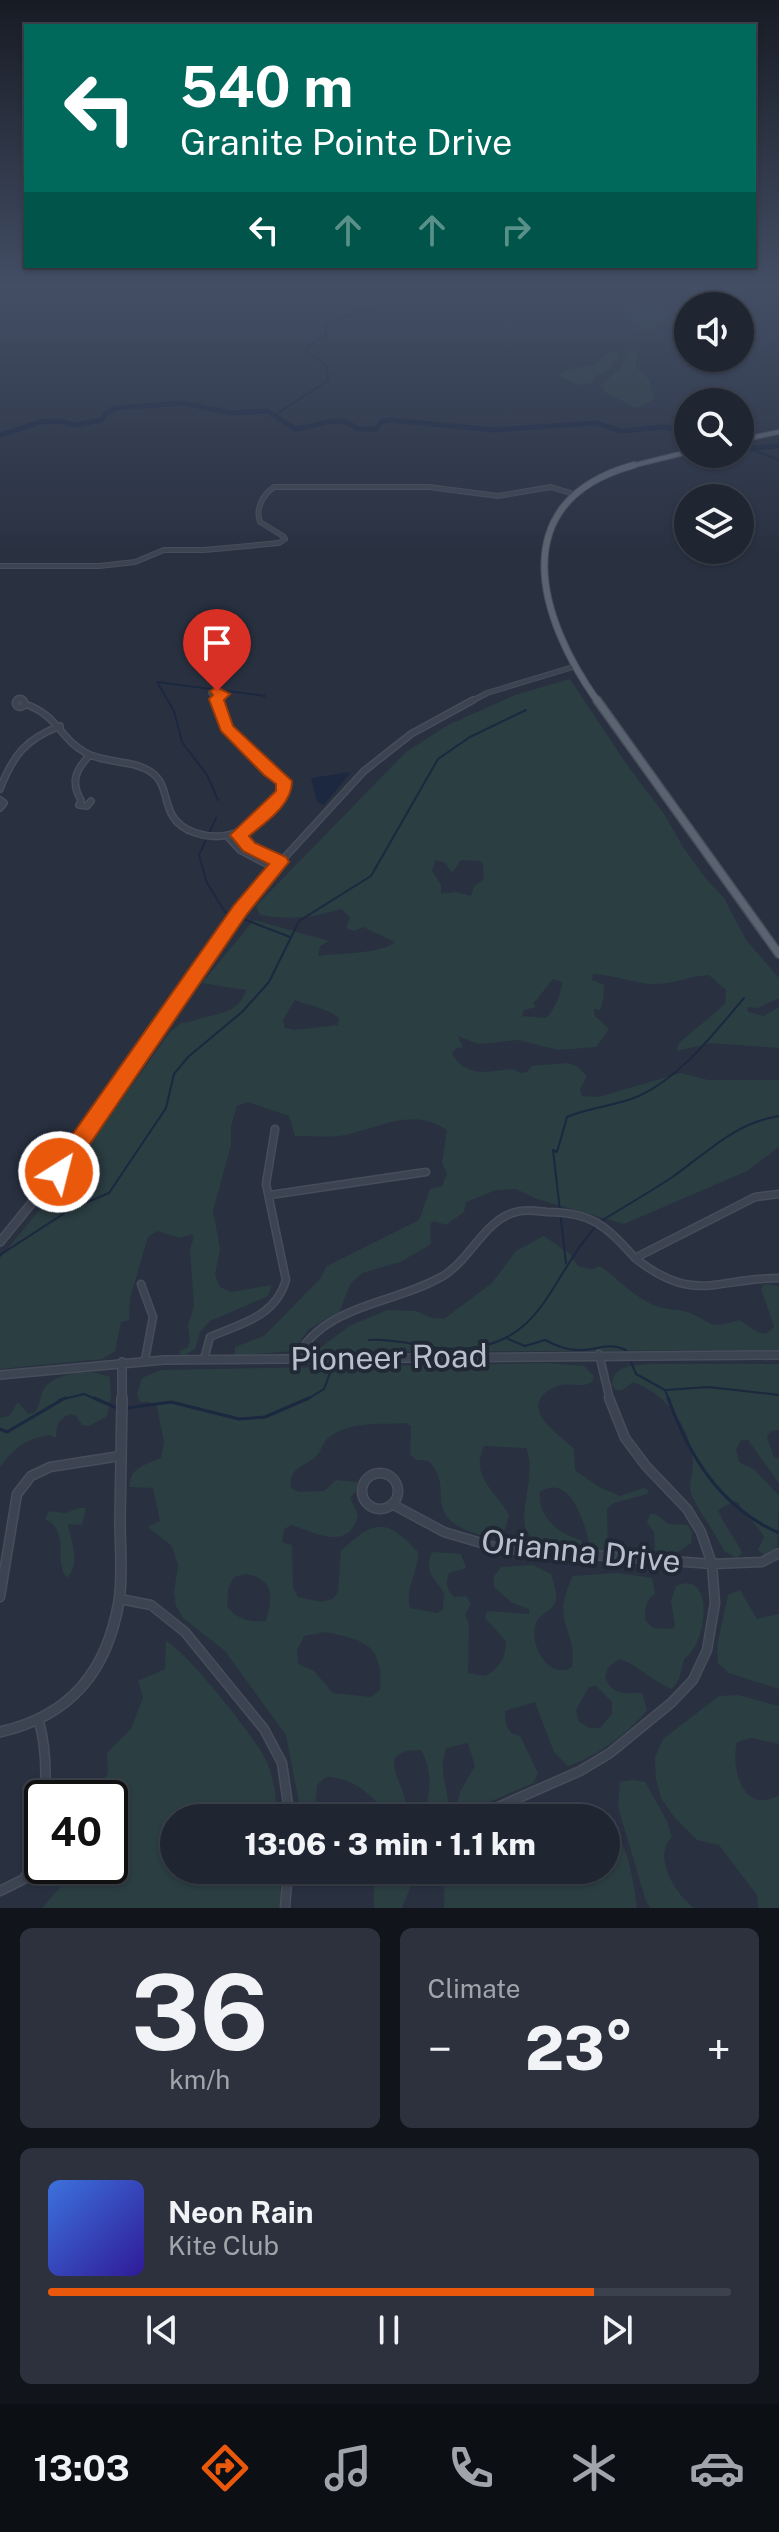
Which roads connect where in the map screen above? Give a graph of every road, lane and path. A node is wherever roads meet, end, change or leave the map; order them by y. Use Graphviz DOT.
graph roads {
  1 [pos="779,432"];
  2 [pos="754,437"];
  3 [pos="674,456"];
  4 [pos="574,494"];
  5 [pos="0,566"];
  6 [pos="573,667"];
  7 [pos="217,699"];
  8 [pos="25,704"];
  9 [pos="60,726"];
  10 [pos="90,755"];
  11 [pos="0,789"];
  12 [pos="0,800"];
  13 [pos="81,800"];
  14 [pos="0,808"];
  15 [pos="239,835"];
  16 [pos="229,838"];
  17 [pos="280,862"];
  18 [pos="274,868"];
  19 [pos="779,954"];
  20 [pos="275,1129"];
  21 [pos="426,1172"];
  22 [pos="779,1194"];
  23 [pos="270,1195"];
  24 [pos="0,1242"];
  25 [pos="635,1258"];
  26 [pos="779,1278"];
  27 [pos="141,1284"];
  28 [pos="599,1354"];
  29 [pos="779,1355"];
  30 [pos="296,1358"];
  31 [pos="145,1360"];
  32 [pos="204,1360"];
  33 [pos="122,1362"];
  34 [pos="0,1375"];
  35 [pos="120,1456"];
  36 [pos="392,1504"];
  37 [pos="778,1554"];
  38 [pos="712,1564"];
  39 [pos="0,1597"];
  40 [pos="119,1599"];
  41 [pos="39,1722"];
  42 [pos="0,1732"];
  43 [pos="288,1804"];
  44 [pos="505,1804"];
  45 [pos="287,1884"];
  46 [pos="0,1891"];
  47 [pos="285,1908"];
  1 -- 2 [label="main road"];
  3 -- 4 [label="main road"];
  4 -- 5 [label="street"];
  4 -- 6 [label="main road"];
  6 -- 17 [label="street"];
  6 -- 19 [label="main road"];
  7 -- 15 [label="street"];
  8 -- 9 [label="street"];
  9 -- 10 [label="street"];
  9 -- 11 [label="street"];
  10 -- 13 [label="street"];
  10 -- 16 [label="street"];
  12 -- 14 [label="street"];
  15 -- 16 [label="street"];
  15 -- 17 [label="street"];
  16 -- 18 [label="street"];
  17 -- 18 [label="street"];
  18 -- 24 [label="street"];
  20 -- 23 [label="street"];
  21 -- 23 [label="street"];
  22 -- 25 [label="street"];
  23 -- 32 [label="street"];
  25 -- 26 [label="street"];
  25 -- 30 [label="street"];
  27 -- 31 [label="street"];
  28 -- 29 [label="street, Pioneer Road"];
  28 -- 30 [label="street, Pioneer Road"];
  28 -- 38 [label="street"];
  30 -- 32 [label="street, Pioneer Road"];
  31 -- 32 [label="street, Pioneer Road"];
  31 -- 33 [label="street, Pioneer Road"];
  33 -- 34 [label="street, Pioneer Road"];
  33 -- 35 [label="street"];
  35 -- 39 [label="street"];
  35 -- 40 [label="street"];
  36 -- 36 [label="street, Orianna Drive"];
  36 -- 38 [label="street, Orianna Drive"];
  37 -- 38 [label="street, Orianna Drive"];
  38 -- 44 [label="street"];
  40 -- 41 [label="street"];
  40 -- 43 [label="street"];
  41 -- 42 [label="street"];
  41 -- 46 [label="street"];
  45 -- 47 [label="street"];
}
